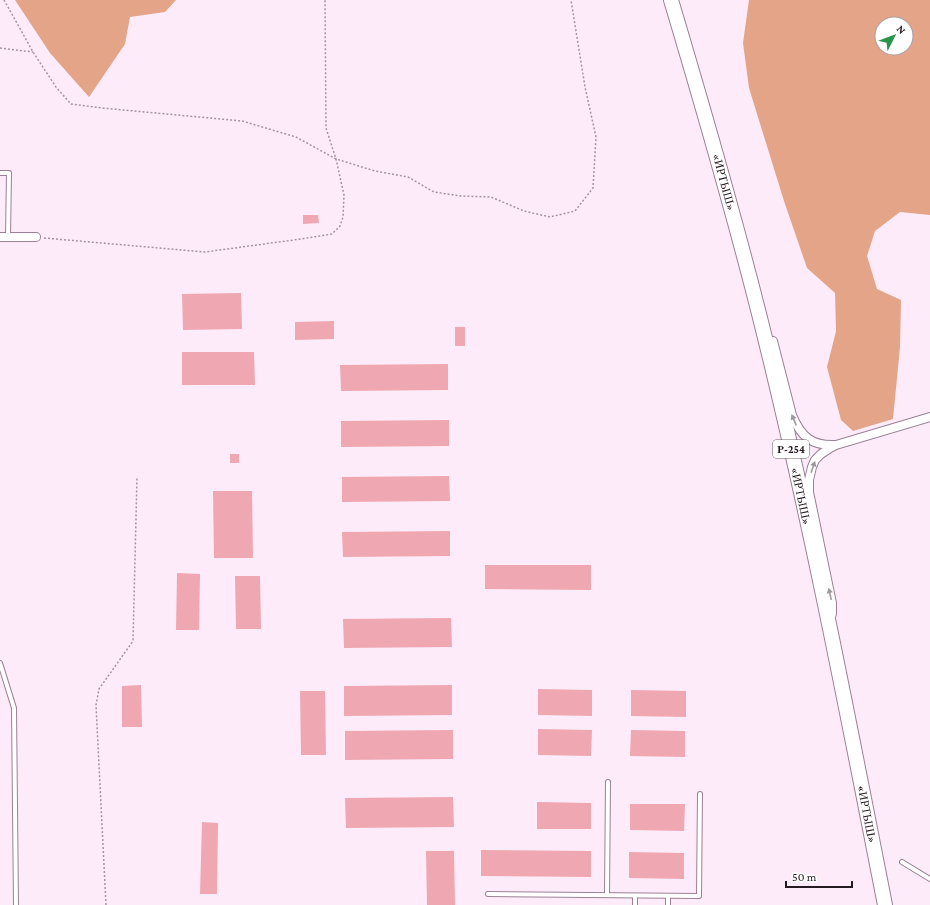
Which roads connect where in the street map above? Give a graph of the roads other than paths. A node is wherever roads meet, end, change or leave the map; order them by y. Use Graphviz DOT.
graph roads {
  1 [pos="671,0"];
  2 [pos="0,173"];
  3 [pos="735,226"];
  4 [pos="4,237"];
  5 [pos="36,237"];
  6 [pos="930,417"];
  7 [pos="836,445"];
  8 [pos="833,647"];
  9 [pos="0,663"];
  10 [pos="608,782"];
  11 [pos="700,794"];
  12 [pos="902,862"];
  13 [pos="930,879"];
  14 [pos="488,894"];
  15 [pos="607,895"];
  16 [pos="635,896"];
  17 [pos="668,896"];
  18 [pos="16,905"];
  19 [pos="635,905"];
  20 [pos="668,905"];
  21 [pos="885,905"];
  1 -- 3 [label="highway, «ИРТЫШ» / Р-254"];
  2 -- 4 [label="lane"];
  7 -- 3 [label="street, one-way"];
  3 -- 8 [label="highway, «ИРТЫШ» / Р-254"];
  4 -- 5 [label="street"];
  6 -- 7 [label="street"];
  8 -- 7 [label="street, one-way"];
  8 -- 21 [label="highway, «ИРТЫШ» / Р-254"];
  9 -- 18 [label="lane"];
  10 -- 15 [label="lane"];
  11 -- 17 [label="lane"];
  12 -- 13 [label="lane"];
  14 -- 15 [label="lane"];
  15 -- 16 [label="lane"];
  16 -- 17 [label="lane"];
  16 -- 19 [label="lane"];
  17 -- 20 [label="lane"];
}
